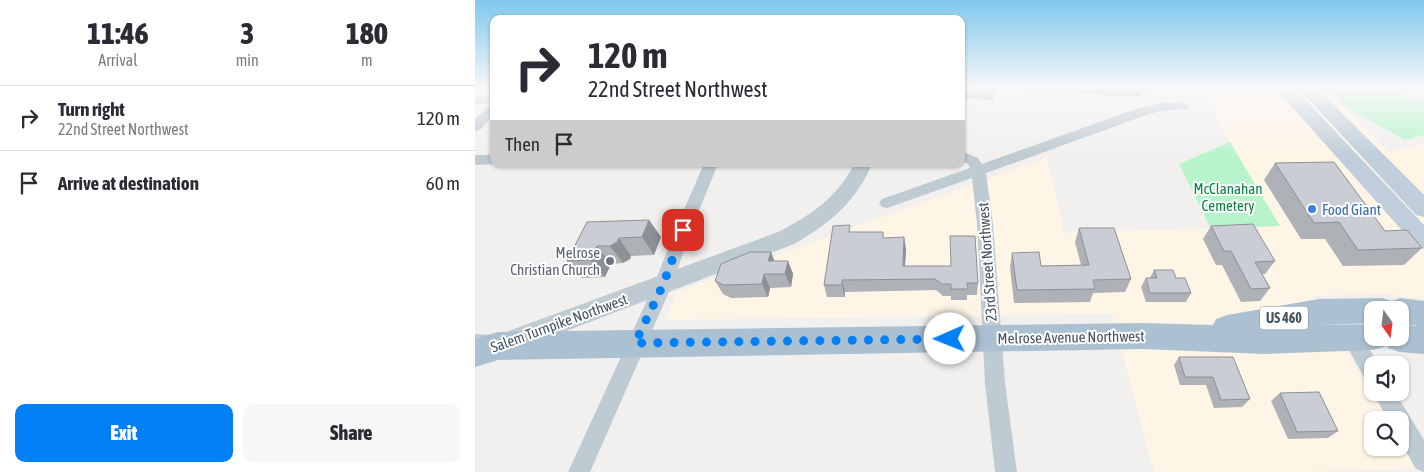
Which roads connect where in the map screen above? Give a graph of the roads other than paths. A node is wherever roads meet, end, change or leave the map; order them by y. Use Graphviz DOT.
graph roads {
  1 [pos="490,111"];
  2 [pos="1145,111"];
  3 [pos="1305,111"];
  4 [pos="1329,111"];
  5 [pos="475,127"];
  6 [pos="965,158"];
  7 [pos="475,160"];
  8 [pos="490,160"];
  9 [pos="710,167"];
  10 [pos="861,167"];
  11 [pos="979,170"];
  12 [pos="887,203"];
  13 [pos="1424,210"];
  14 [pos="1424,240"];
  15 [pos="663,285"];
  16 [pos="1364,311"];
  17 [pos="1364,334"];
  18 [pos="1187,337"];
  19 [pos="993,338"];
  20 [pos="635,343"];
  21 [pos="483,348"];
  22 [pos="1409,435"];
  23 [pos="1424,461"];
  24 [pos="579,472"];
  25 [pos="1005,472"];
  1 -- 5 [label="street"];
  2 -- 11 [label="street"];
  3 -- 14 [label="main road"];
  4 -- 13 [label="main road"];
  6 -- 11 [label="street"];
  7 -- 8 [label="street"];
  9 -- 15 [label="street"];
  10 -- 15 [label="street, Salem Turnpike Northwest"];
  11 -- 12 [label="street"];
  11 -- 19 [label="street, 23rd Street Northwest"];
  15 -- 20 [label="street"];
  15 -- 21 [label="street, Salem Turnpike Northwest"];
  16 -- 18 [label="main road, Melrose Avenue Northwest / US 460"];
  17 -- 18 [label="main road, Melrose Avenue Northwest / US 460"];
  18 -- 19 [label="main road, Melrose Avenue Northwest / US 460"];
  19 -- 20 [label="main road, Melrose Avenue Northwest / US 460"];
  19 -- 25 [label="street, 23rd Street Northwest"];
  20 -- 21 [label="main road, Melrose Avenue Northwest / US 460"];
  20 -- 24 [label="street"];
  22 -- 23 [label="street"];
}
